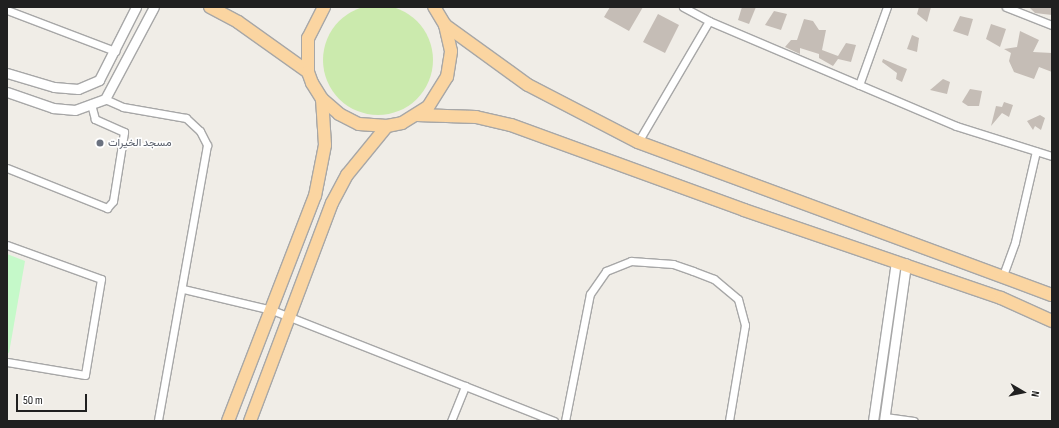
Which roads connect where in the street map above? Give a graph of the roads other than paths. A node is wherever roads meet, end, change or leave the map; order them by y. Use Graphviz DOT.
graph roads {
  1 [pos="136,7"];
  2 [pos="154,7"];
  3 [pos="210,7"];
  4 [pos="324,7"];
  5 [pos="434,7"];
  6 [pos="683,7"];
  7 [pos="887,7"];
  8 [pos="1006,7"];
  9 [pos="7,10"];
  10 [pos="709,21"];
  11 [pos="445,25"];
  12 [pos="1052,25"];
  13 [pos="115,51"];
  14 [pos="308,72"];
  15 [pos="7,73"];
  16 [pos="859,85"];
  17 [pos="7,92"];
  18 [pos="105,98"];
  19 [pos="322,99"];
  20 [pos="91,104"];
  21 [pos="417,115"];
  22 [pos="388,126"];
  23 [pos="638,142"];
  24 [pos="1036,151"];
  25 [pos="1052,156"];
  26 [pos="7,168"];
  27 [pos="7,244"];
  28 [pos="901,263"];
  29 [pos="1002,278"];
  30 [pos="183,289"];
  31 [pos="1052,296"];
  32 [pos="272,310"];
  33 [pos="290,316"];
  34 [pos="1052,321"];
  35 [pos="7,362"];
  36 [pos="465,386"];
  37 [pos="885,419"];
  38 [pos="158,421"];
  39 [pos="228,421"];
  40 [pos="250,421"];
  41 [pos="451,421"];
  42 [pos="554,421"];
  43 [pos="565,421"];
  44 [pos="729,421"];
  45 [pos="873,421"];
  46 [pos="914,421"];
  1 -- 13 [label="street"];
  2 -- 18 [label="street"];
  3 -- 14 [label="main road"];
  4 -- 14 [label="main road"];
  5 -- 11 [label="main road"];
  6 -- 10 [label="street"];
  7 -- 16 [label="street"];
  8 -- 12 [label="street"];
  9 -- 13 [label="street"];
  10 -- 16 [label="street"];
  10 -- 23 [label="street"];
  11 -- 21 [label="main road"];
  11 -- 23 [label="main road"];
  13 -- 15 [label="street"];
  14 -- 19 [label="main road"];
  16 -- 24 [label="street"];
  17 -- 20 [label="street"];
  18 -- 20 [label="street"];
  18 -- 30 [label="street"];
  19 -- 22 [label="main road"];
  19 -- 32 [label="main road"];
  20 -- 26 [label="street"];
  21 -- 22 [label="main road"];
  21 -- 28 [label="main road"];
  22 -- 33 [label="main road"];
  23 -- 29 [label="main road"];
  24 -- 25 [label="street"];
  24 -- 29 [label="street"];
  27 -- 35 [label="street"];
  28 -- 34 [label="main road"];
  28 -- 37 [label="street"];
  28 -- 45 [label="street"];
  29 -- 31 [label="main road"];
  30 -- 32 [label="street"];
  30 -- 38 [label="street"];
  32 -- 33 [label="street"];
  32 -- 39 [label="main road"];
  33 -- 36 [label="street"];
  33 -- 40 [label="main road"];
  36 -- 41 [label="street"];
  36 -- 42 [label="street"];
  37 -- 46 [label="street"];
  43 -- 44 [label="street"];
}
